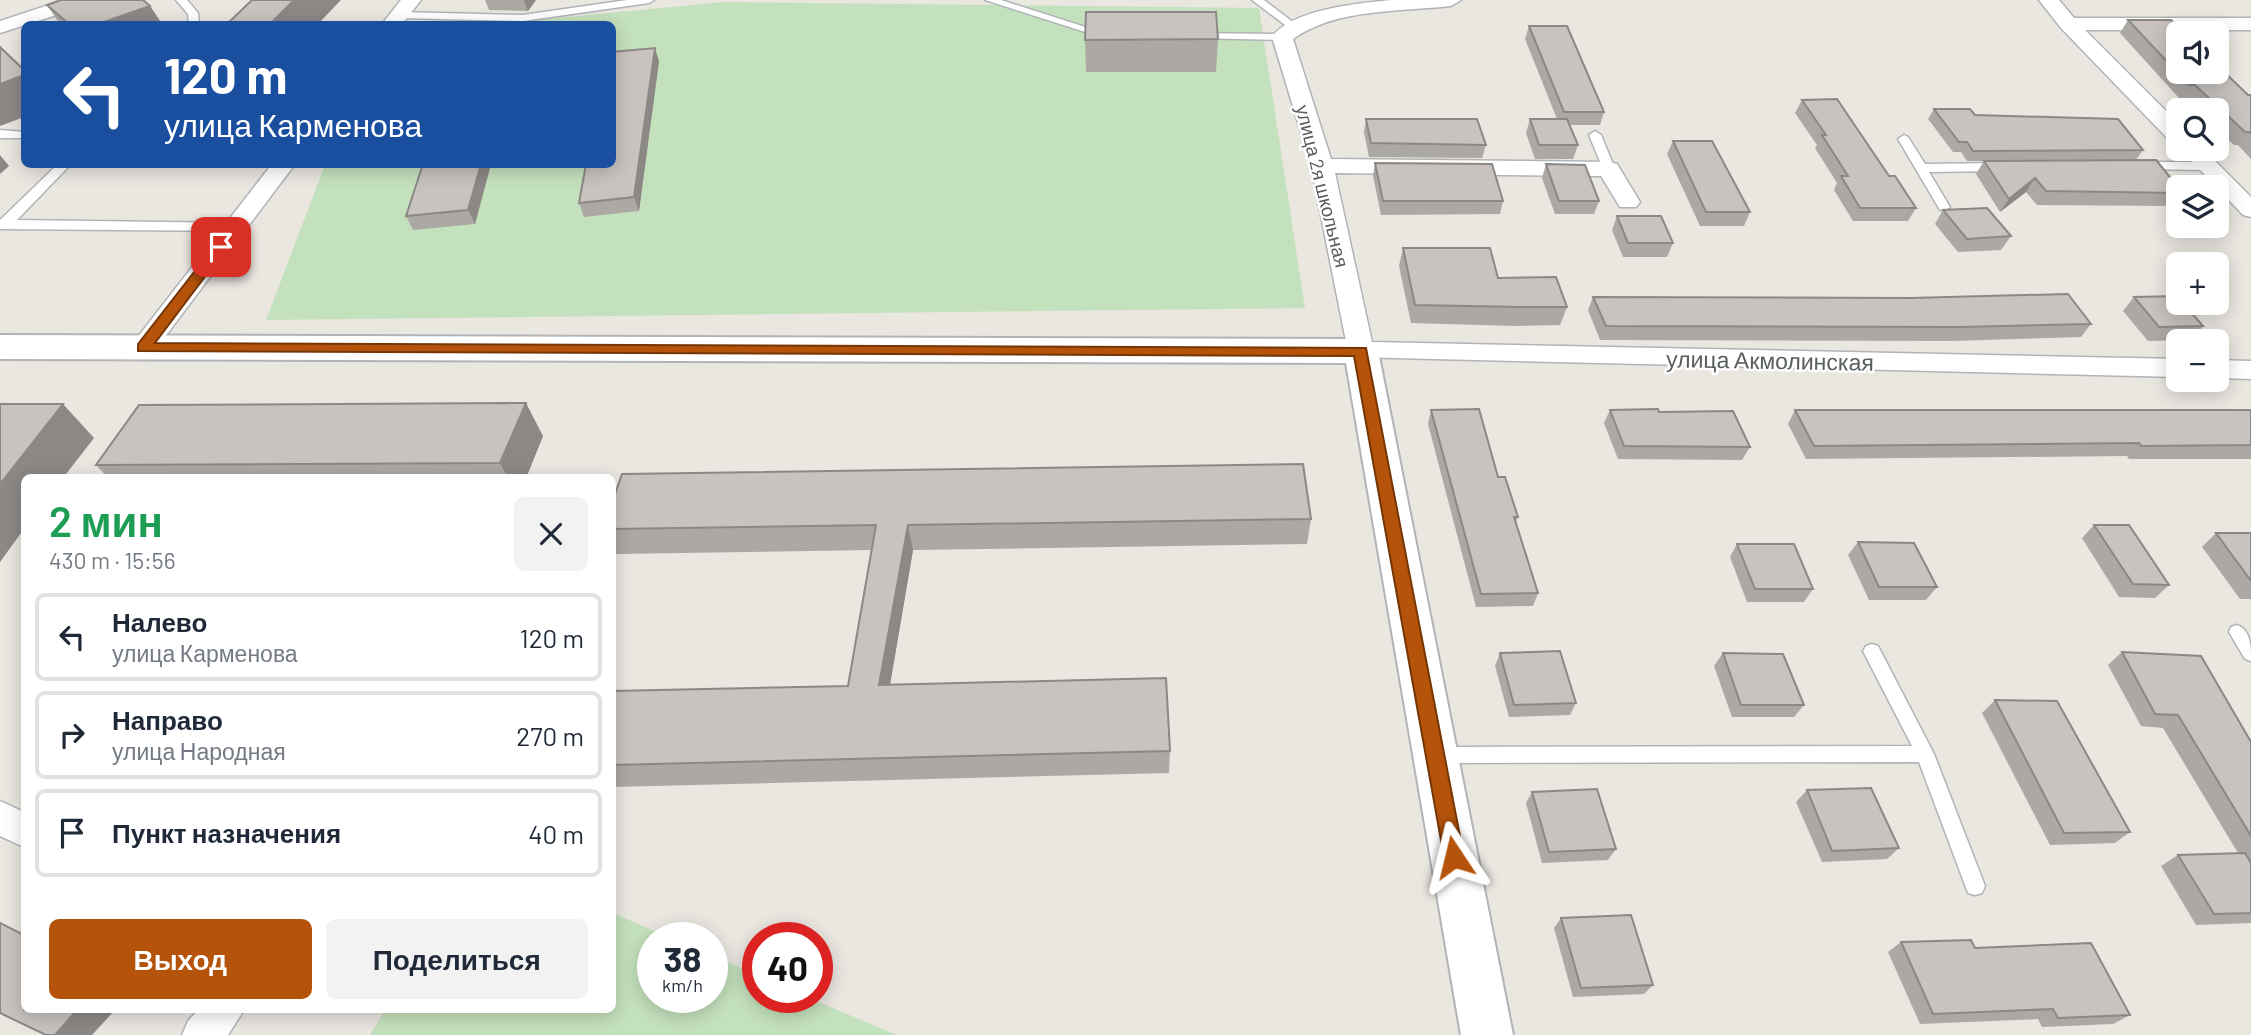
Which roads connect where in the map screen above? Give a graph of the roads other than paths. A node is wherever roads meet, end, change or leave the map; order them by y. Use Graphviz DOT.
graph roads {
  1 [pos="84,0"];
  2 [pos="181,0"];
  3 [pos="567,0"];
  4 [pos="649,0"];
  5 [pos="990,0"];
  6 [pos="1257,0"];
  7 [pos="1451,0"];
  8 [pos="2049,0"];
  9 [pos="401,13"];
  10 [pos="558,13"];
  11 [pos="194,21"];
  12 [pos="2068,24"];
  13 [pos="2251,24"];
  14 [pos="0,27"];
  15 [pos="1288,31"];
  16 [pos="1114,35"];
  17 [pos="1181,36"];
  18 [pos="2166,124"];
  19 [pos="0,134"];
  20 [pos="21,135"];
  21 [pos="1595,135"];
  22 [pos="1904,139"];
  23 [pos="2202,161"];
  24 [pos="1322,166"];
  25 [pos="2125,166"];
  26 [pos="2207,166"];
  27 [pos="2016,167"];
  28 [pos="61,168"];
  29 [pos="281,168"];
  30 [pos="1921,168"];
  31 [pos="1609,169"];
  32 [pos="1628,202"];
  33 [pos="1944,207"];
  34 [pos="2251,210"];
  35 [pos="2,226"];
  36 [pos="236,227"];
  37 [pos="143,348"];
  38 [pos="3,351"];
  39 [pos="1361,351"];
  40 [pos="2166,368"];
  41 [pos="2229,369"];
  42 [pos="2251,370"];
  43 [pos="2237,632"];
  44 [pos="1872,651"];
  45 [pos="2251,653"];
  46 [pos="1925,754"];
  47 [pos="1435,755"];
  48 [pos="0,817"];
  49 [pos="21,828"];
  50 [pos="1975,886"];
  51 [pos="221,1013"];
  52 [pos="202,1035"];
  53 [pos="1487,1035"];
  1 -- 14 [label="street"];
  2 -- 11 [label="lane"];
  3 -- 10 [label="lane"];
  4 -- 10 [label="lane"];
  5 -- 16 [label="lane"];
  6 -- 15 [label="lane"];
  7 -- 15 [label="street"];
  8 -- 12 [label="street"];
  9 -- 10 [label="lane"];
  12 -- 13 [label="street"];
  12 -- 18 [label="street"];
  15 -- 17 [label="lane"];
  15 -- 24 [label="street, улица 2я школьная"];
  19 -- 20 [label="lane"];
  21 -- 31 [label="lane"];
  22 -- 30 [label="lane"];
  23 -- 26 [label="street"];
  24 -- 31 [label="street"];
  24 -- 39 [label="street, улица 2я школьная"];
  25 -- 26 [label="lane"];
  26 -- 34 [label="street"];
  27 -- 30 [label="lane"];
  28 -- 35 [label="lane"];
  29 -- 36 [label="street"];
  30 -- 33 [label="lane"];
  31 -- 32 [label="street"];
  35 -- 36 [label="lane"];
  36 -- 37 [label="street"];
  37 -- 38 [label="street"];
  37 -- 39 [label="street"];
  39 -- 40 [label="street, улица Акмолинская"];
  39 -- 47 [label="street"];
  41 -- 42 [label="street"];
  43 -- 45 [label="lane"];
  44 -- 46 [label="lane"];
  46 -- 47 [label="lane"];
  46 -- 50 [label="lane"];
  47 -- 53 [label="street"];
  48 -- 49 [label="street"];
  51 -- 52 [label="street"];
}
